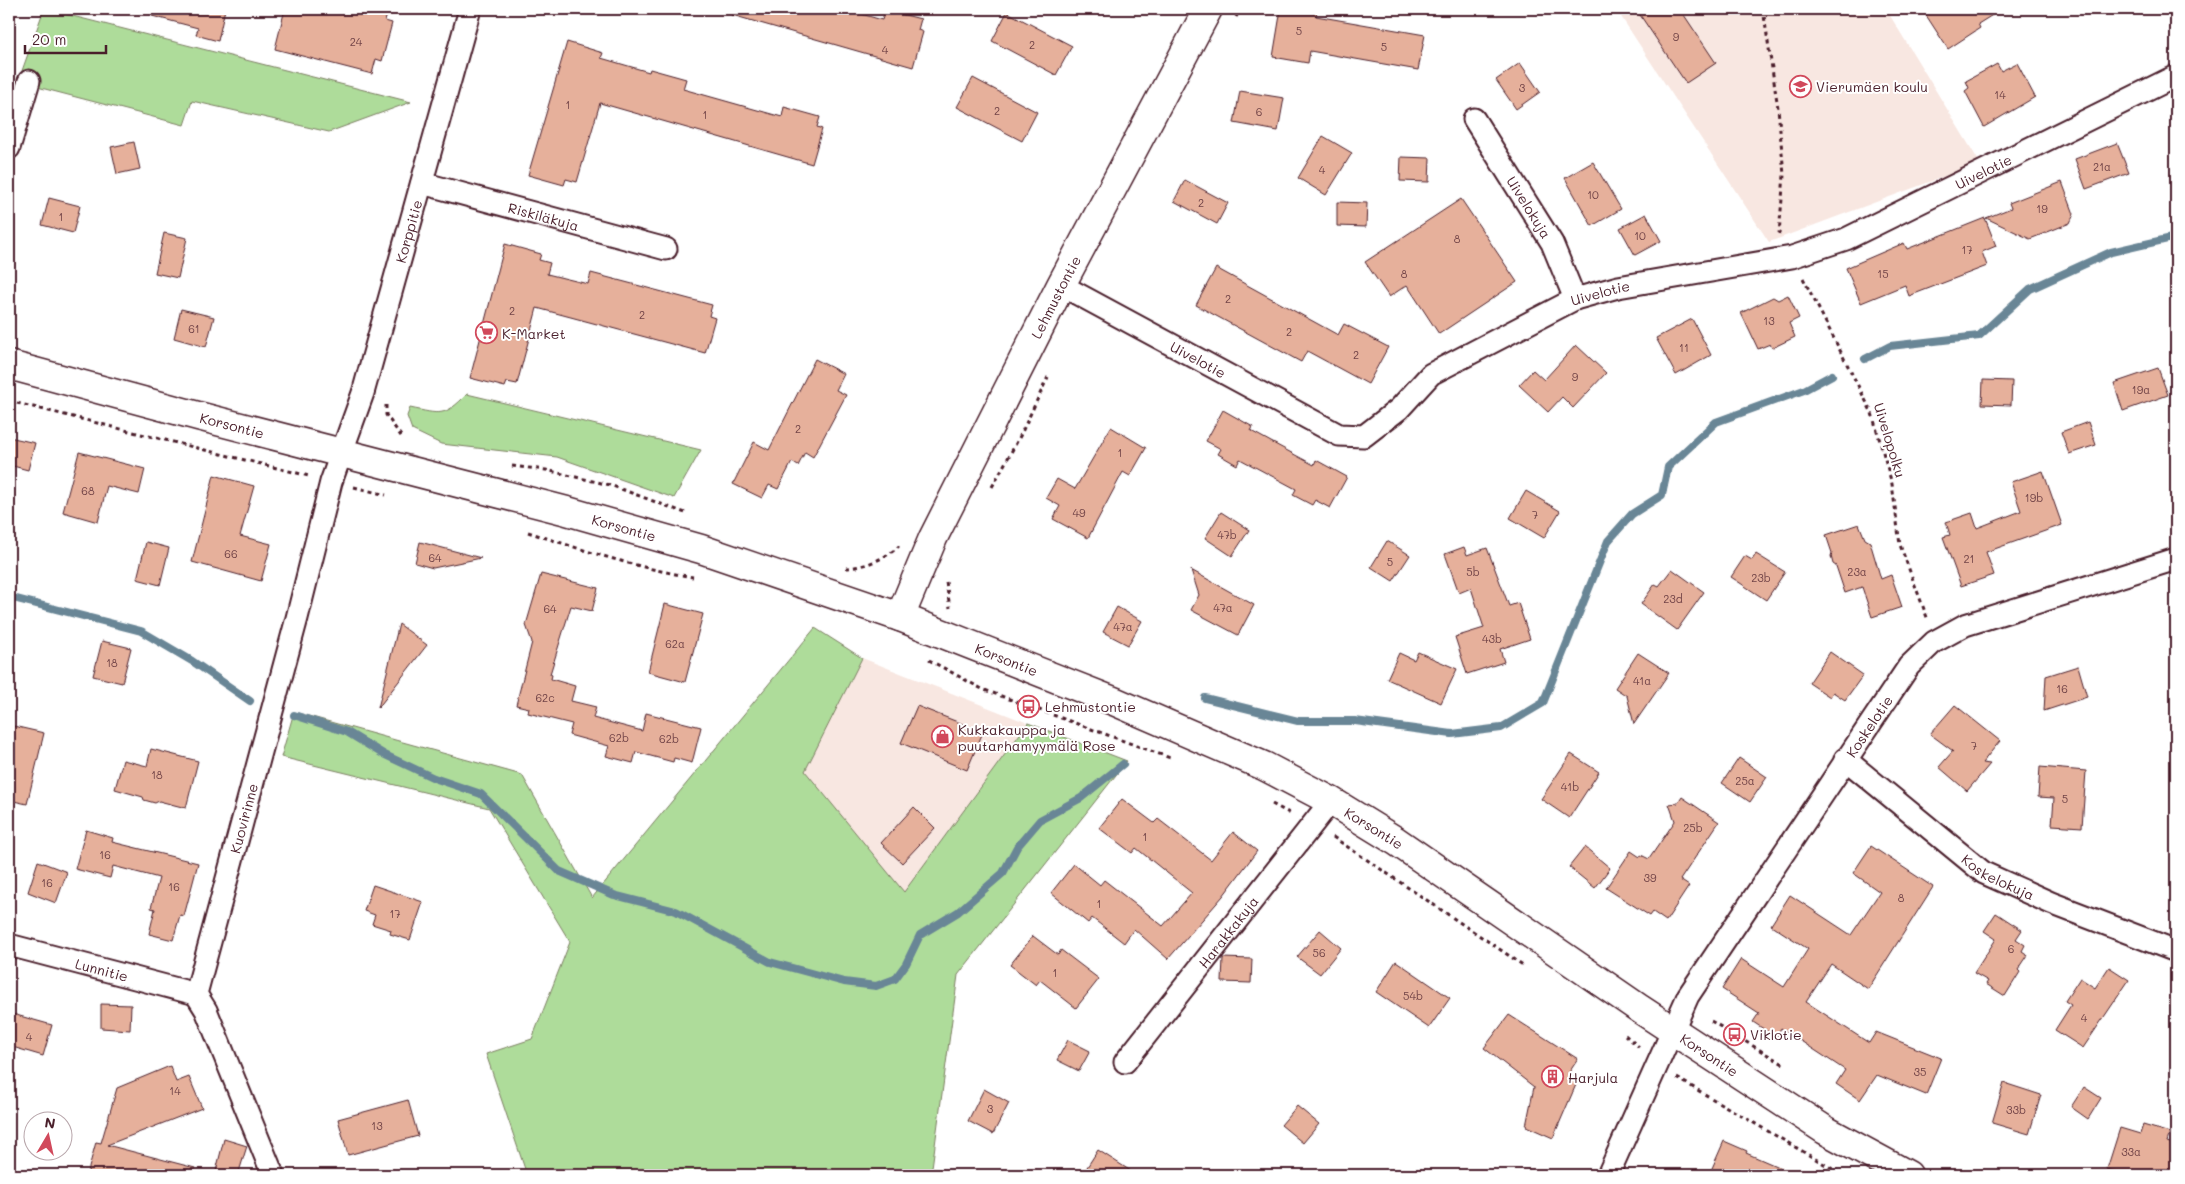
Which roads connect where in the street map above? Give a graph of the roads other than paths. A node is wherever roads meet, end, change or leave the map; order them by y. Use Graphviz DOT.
graph roads {
  1 [pos="470,9"];
  2 [pos="1208,9"];
  3 [pos="2176,76"];
  4 [pos="29,81"];
  5 [pos="1474,119"];
  6 [pos="9,148"];
  7 [pos="422,183"];
  8 [pos="666,249"];
  9 [pos="1062,285"];
  10 [pos="1575,300"];
  11 [pos="9,365"];
  12 [pos="342,454"];
  13 [pos="2176,559"];
  14 [pos="900,617"];
  15 [pos="1846,759"];
  16 [pos="1331,801"];
  17 [pos="9,945"];
  18 [pos="2176,951"];
  19 [pos="196,994"];
  20 [pos="1673,1031"];
  21 [pos="1125,1062"];
  22 [pos="273,1175"];
  23 [pos="1608,1175"];
  24 [pos="1908,1175"];
  1 -- 7 [label="street, Korppitie"];
  2 -- 9 [label="main road, Lehmustontie"];
  3 -- 10 [label="street, Uivelotie"];
  4 -- 6 [label="street"];
  5 -- 10 [label="street, Uivelokuja"];
  7 -- 8 [label="street, Riskiläkuja"];
  7 -- 12 [label="street, Korppitie"];
  9 -- 10 [label="street, Uivelotie"];
  9 -- 14 [label="main road, Lehmustontie"];
  11 -- 12 [label="main road, Korsontie"];
  12 -- 14 [label="main road, Korsontie"];
  12 -- 19 [label="street, Kuovirinne"];
  13 -- 15 [label="street, Koskelotie"];
  14 -- 16 [label="main road, Korsontie"];
  15 -- 18 [label="street, Koskelokuja"];
  15 -- 20 [label="street, Koskelotie"];
  16 -- 20 [label="main road, Korsontie"];
  16 -- 21 [label="street, Harakkakuja"];
  17 -- 19 [label="street, Lunnitie"];
  19 -- 22 [label="street"];
  20 -- 23 [label="street"];
  20 -- 24 [label="main road, Korsontie"];
}
